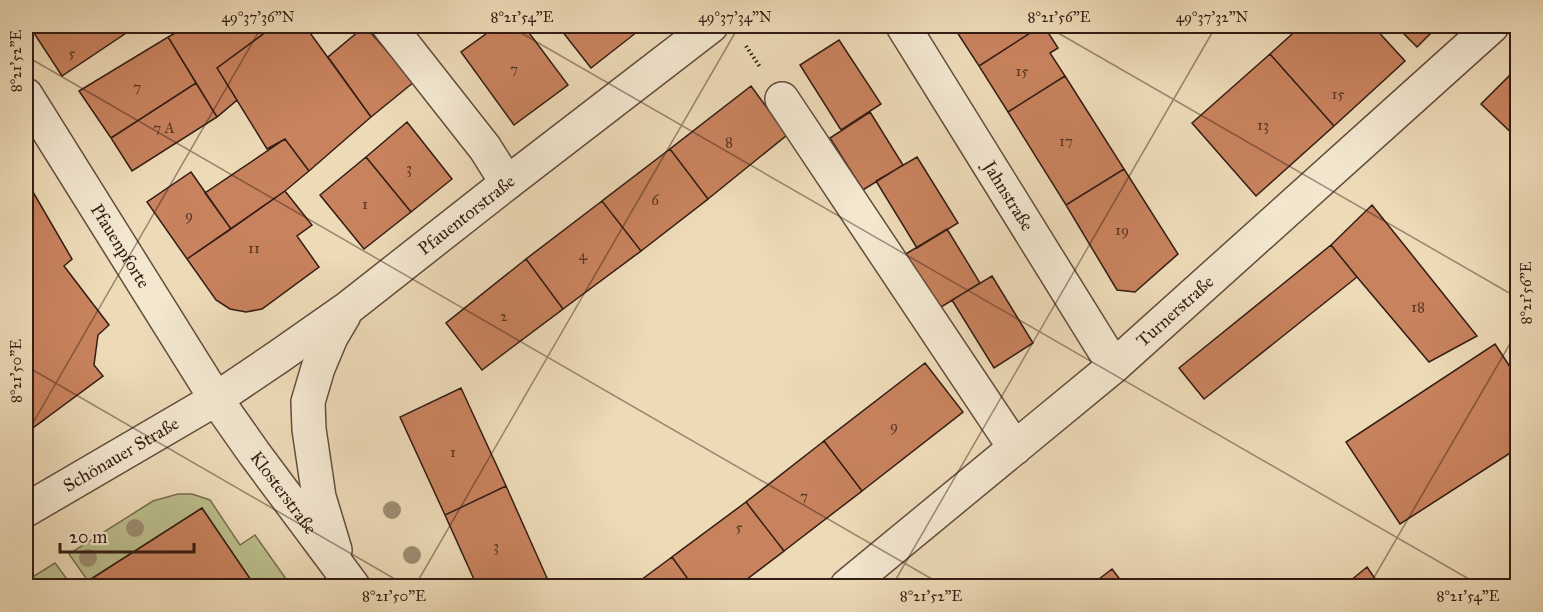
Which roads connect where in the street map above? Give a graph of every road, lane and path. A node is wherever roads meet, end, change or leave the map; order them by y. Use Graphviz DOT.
graph roads {
  1 [pos="389,26"];
  2 [pos="711,26"];
  3 [pos="903,26"];
  4 [pos="1492,26"];
  5 [pos="744,43"];
  6 [pos="26,95"];
  7 [pos="782,99"];
  8 [pos="507,183"];
  9 [pos="348,308"];
  10 [pos="1114,366"];
  11 [pos="216,399"];
  12 [pos="1015,448"];
  13 [pos="26,510"];
  14 [pos="347,578"];
  15 [pos="847,586"];
  1 -- 8 [label="street"];
  2 -- 8 [label="street, Pfauentorstraße"];
  3 -- 10 [label="street, Jahnstraße"];
  4 -- 10 [label="street, Turnerstraße"];
  5 -- 7 [label="path"];
  6 -- 11 [label="street, Pfauenpforte"];
  7 -- 12 [label="street"];
  8 -- 9 [label="street, Pfauentorstraße"];
  9 -- 11 [label="street, Pfauentorstraße"];
  9 -- 14 [label="street"];
  10 -- 12 [label="street, Turnerstraße"];
  11 -- 13 [label="street, Schönauer Straße"];
  11 -- 14 [label="street, Klosterstraße"];
  12 -- 15 [label="street, Turnerstraße"];
}
